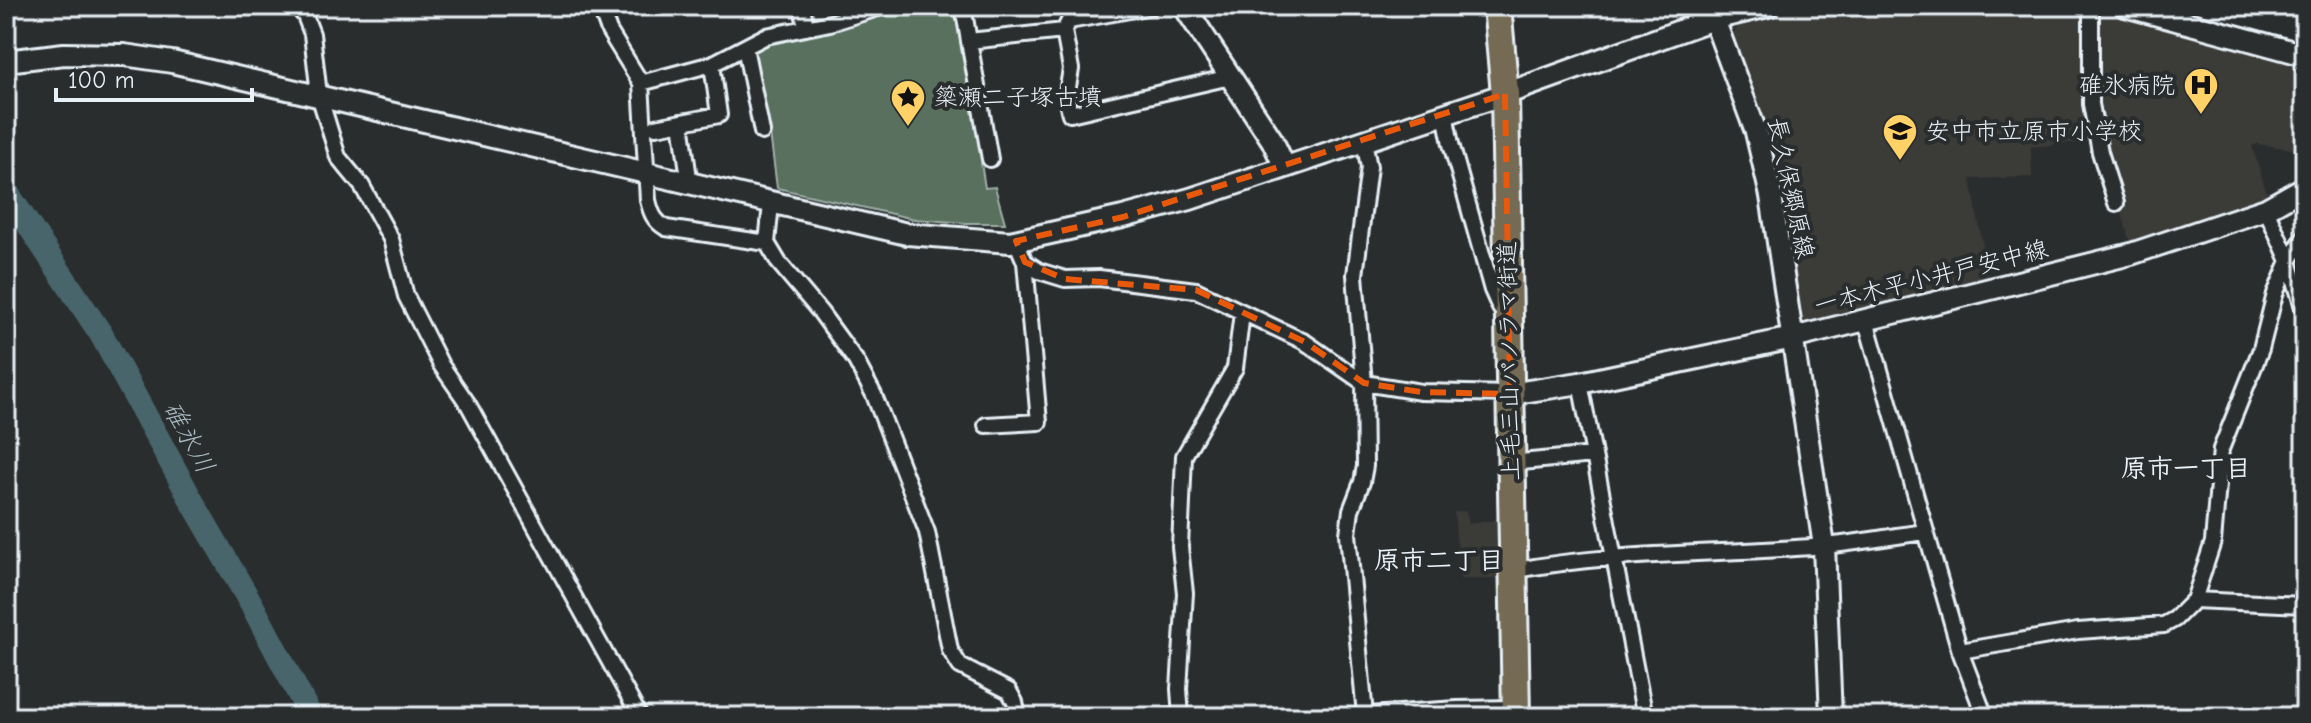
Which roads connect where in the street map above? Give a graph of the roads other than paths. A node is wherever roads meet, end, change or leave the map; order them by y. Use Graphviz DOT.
graph roads {
  1 [pos="297,6"];
  2 [pos="600,6"];
  3 [pos="802,6"];
  4 [pos="963,6"];
  5 [pos="1152,6"];
  6 [pos="1184,6"];
  7 [pos="1497,6"];
  8 [pos="1768,6"];
  9 [pos="2091,6"];
  10 [pos="2125,6"];
  11 [pos="878,7"];
  12 [pos="1711,13"];
  13 [pos="806,28"];
  14 [pos="1064,31"];
  15 [pos="969,41"];
  16 [pos="745,47"];
  17 [pos="2305,55"];
  18 [pos="6,61"];
  19 [pos="712,64"];
  20 [pos="1230,77"];
  21 [pos="641,83"];
  22 [pos="1505,94"];
  23 [pos="319,95"];
  24 [pos="1445,114"];
  25 [pos="681,122"];
  26 [pos="656,127"];
  27 [pos="762,132"];
  28 [pos="1364,141"];
  29 [pos="990,159"];
  30 [pos="1285,167"];
  31 [pos="647,175"];
  32 [pos="690,185"];
  33 [pos="2305,187"];
  34 [pos="2116,203"];
  35 [pos="771,204"];
  36 [pos="2266,209"];
  37 [pos="2305,236"];
  38 [pos="1016,241"];
  39 [pos="767,243"];
  40 [pos="2289,261"];
  41 [pos="1025,262"];
  42 [pos="1509,306"];
  43 [pos="1242,313"];
  44 [pos="2305,314"];
  45 [pos="1866,321"];
  46 [pos="1793,338"];
  47 [pos="1364,383"];
  48 [pos="1580,383"];
  49 [pos="1510,394"];
  50 [pos="986,425"];
  51 [pos="1593,455"];
  52 [pos="1511,463"];
  53 [pos="1926,532"];
  54 [pos="1824,546"];
  55 [pos="1613,558"];
  56 [pos="1512,571"];
  57 [pos="2194,600"];
  58 [pos="2305,605"];
  59 [pos="1960,651"];
  60 [pos="1516,712"];
  61 [pos="1365,715"];
  62 [pos="640,717"];
  63 [pos="1018,717"];
  64 [pos="1181,717"];
  65 [pos="1341,717"];
  66 [pos="1645,717"];
  67 [pos="1831,717"];
  68 [pos="1985,717"];
  1 -- 23 [label="street"];
  2 -- 21 [label="street"];
  3 -- 13 [label="street"];
  4 -- 15 [label="street"];
  5 -- 14 [label="street"];
  6 -- 20 [label="street"];
  7 -- 22 [label="highway, 上毛三山パノラマ街道"];
  8 -- 12 [label="street"];
  9 -- 34 [label="street"];
  10 -- 17 [label="street"];
  11 -- 13 [label="street"];
  12 -- 22 [label="street"];
  12 -- 46 [label="street, 長久保郷原線"];
  13 -- 16 [label="street"];
  14 -- 15 [label="street"];
  14 -- 20 [label="street"];
  15 -- 29 [label="street"];
  16 -- 19 [label="street"];
  16 -- 27 [label="street"];
  18 -- 23 [label="street"];
  19 -- 21 [label="street"];
  19 -- 25 [label="street"];
  20 -- 30 [label="street"];
  21 -- 31 [label="street"];
  22 -- 24 [label="street"];
  22 -- 42 [label="highway, 上毛三山パノラマ街道"];
  23 -- 31 [label="street"];
  23 -- 62 [label="street"];
  24 -- 28 [label="street"];
  24 -- 42 [label="street"];
  25 -- 26 [label="street"];
  25 -- 32 [label="street"];
  28 -- 30 [label="street"];
  28 -- 47 [label="street"];
  30 -- 38 [label="street"];
  31 -- 32 [label="street"];
  31 -- 39 [label="street"];
  32 -- 35 [label="street"];
  33 -- 36 [label="street, 一本木平小井戸安中線"];
  35 -- 38 [label="street"];
  35 -- 39 [label="street"];
  36 -- 40 [label="street"];
  36 -- 45 [label="street, 一本木平小井戸安中線"];
  37 -- 40 [label="street"];
  38 -- 41 [label="street"];
  39 -- 63 [label="street"];
  40 -- 44 [label="street"];
  40 -- 57 [label="street"];
  41 -- 43 [label="street"];
  41 -- 50 [label="street"];
  42 -- 49 [label="highway, 上毛三山パノラマ街道"];
  43 -- 47 [label="street"];
  43 -- 64 [label="street"];
  45 -- 46 [label="street, 一本木平小井戸安中線"];
  45 -- 53 [label="street"];
  46 -- 48 [label="street"];
  46 -- 54 [label="street, 一本木平小井戸安中線"];
  47 -- 49 [label="street"];
  47 -- 61 [label="street"];
  48 -- 49 [label="street"];
  48 -- 51 [label="street"];
  49 -- 52 [label="highway, 上毛三山パノラマ街道"];
  51 -- 52 [label="street"];
  51 -- 55 [label="street"];
  52 -- 56 [label="highway, 上毛三山パノラマ街道"];
  53 -- 54 [label="street"];
  53 -- 59 [label="street"];
  54 -- 55 [label="street"];
  54 -- 67 [label="street, 一本木平小井戸安中線"];
  55 -- 56 [label="street"];
  55 -- 66 [label="street"];
  56 -- 60 [label="highway, 上毛三山パノラマ街道"];
  57 -- 58 [label="street"];
  57 -- 59 [label="street"];
  59 -- 68 [label="street"];
  60 -- 61 [label="street"];
  61 -- 65 [label="street"];
}
